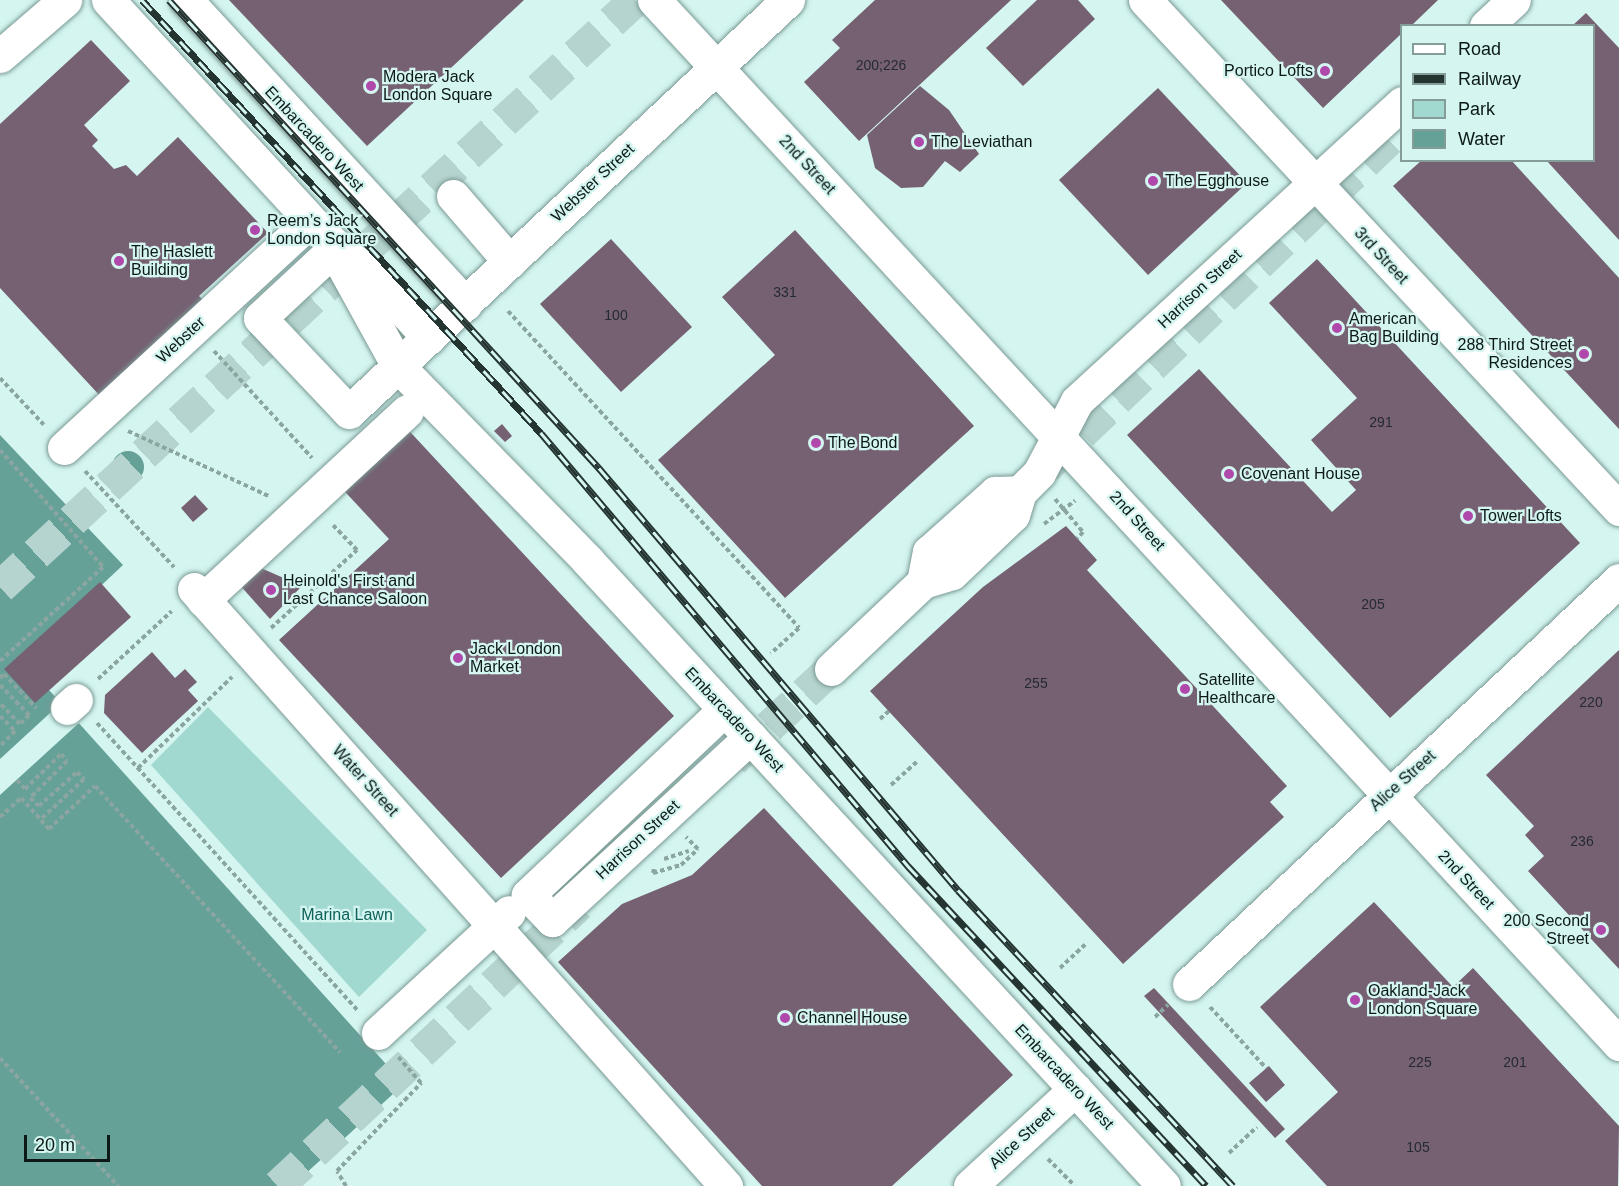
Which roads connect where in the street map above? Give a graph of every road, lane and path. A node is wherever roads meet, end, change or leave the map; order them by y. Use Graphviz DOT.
graph roads {
  1 [pos="65,0"];
  2 [pos="108,0"];
  3 [pos="186,0"];
  4 [pos="654,0"];
  5 [pos="788,0"];
  6 [pos="1145,0"];
  7 [pos="1514,0"];
  8 [pos="1488,24"];
  9 [pos="0,56"];
  10 [pos="716,68"];
  11 [pos="1400,104"];
  12 [pos="1314,184"];
  13 [pos="453,196"];
  14 [pos="320,240"];
  15 [pos="510,262"];
  16 [pos="235,290"];
  17 [pos="466,304"];
  18 [pos="508,310"];
  19 [pos="260,318"];
  20 [pos="194,328"];
  21 [pos="429,338"];
  22 [pos="398,366"];
  23 [pos="0,378"];
  24 [pos="407,411"];
  25 [pos="349,412"];
  26 [pos="98,417"];
  27 [pos="1059,437"];
  28 [pos="374,442"];
  29 [pos="64,448"];
  30 [pos="0,450"];
  31 [pos="1029,483"];
  32 [pos="314,497"];
  33 [pos="1079,498"];
  34 [pos="1619,509"];
  35 [pos="1062,511"];
  36 [pos="1044,524"];
  37 [pos="1077,539"];
  38 [pos="1619,580"];
  39 [pos="199,595"];
  40 [pos="251,653"];
  41 [pos="771,653"];
  42 [pos="0,662"];
  43 [pos="831,669"];
  44 [pos="0,678"];
  45 [pos="0,685"];
  46 [pos="0,703"];
  47 [pos="63,708"];
  48 [pos="724,710"];
  49 [pos="889,711"];
  50 [pos="0,716"];
  51 [pos="880,719"];
  52 [pos="750,737"];
  53 [pos="0,746"];
  54 [pos="918,761"];
  55 [pos="138,768"];
  56 [pos="17,780"];
  57 [pos="891,785"];
  58 [pos="1387,794"];
  59 [pos="0,817"];
  60 [pos="40,820"];
  61 [pos="689,851"];
  62 [pos="681,865"];
  63 [pos="528,895"];
  64 [pos="494,927"];
  65 [pos="1087,943"];
  66 [pos="1060,968"];
  67 [pos="1189,984"];
  68 [pos="1155,1017"];
  69 [pos="378,1033"];
  70 [pos="1619,1044"];
  71 [pos="340,1052"];
  72 [pos="0,1058"];
  73 [pos="1266,1068"];
  74 [pos="1075,1089"];
  75 [pos="1257,1127"];
  76 [pos="1229,1153"];
  77 [pos="1048,1159"];
  78 [pos="118,1186"];
  79 [pos="346,1186"];
  80 [pos="726,1186"];
  81 [pos="970,1186"];
  82 [pos="1075,1186"];
  83 [pos="1164,1186"];
  1 -- 9 [label="street"];
  2 -- 14 [label="street, Embarcadero West"];
  3 -- 17 [label="street, Embarcadero West"];
  4 -- 10 [label="street, 2nd Street"];
  5 -- 10 [label="street, Webster Street"];
  6 -- 12 [label="street, 3rd Street"];
  7 -- 8 [label="street"];
  10 -- 15 [label="street, Webster Street"];
  10 -- 27 [label="street, 2nd Street"];
  11 -- 12 [label="street, Harrison Street"];
  12 -- 27 [label="street, Harrison Street"];
  12 -- 34 [label="street, 3rd Street"];
  13 -- 15 [label="street"];
  14 -- 16 [label="street, Webster"];
  14 -- 19 [label="street"];
  14 -- 21 [label="street, Embarcadero West"];
  14 -- 22 [label="street, Embarcadero West"];
  15 -- 17 [label="street, Webster Street"];
  16 -- 19 [label="street"];
  16 -- 20 [label="street, Webster"];
  17 -- 21 [label="street, Webster Street"];
  18 -- 41 [label="path"];
  19 -- 25 [label="street"];
  20 -- 26 [label="street, Webster"];
  20 -- 32 [label="path"];
  21 -- 22 [label="street, Webster Street"];
  22 -- 25 [label="street, Webster Street"];
  22 -- 48 [label="street, Embarcadero West"];
  23 -- 29 [label="path"];
  24 -- 28 [label="street"];
  25 -- 28 [label="street"];
  26 -- 29 [label="street, Webster"];
  26 -- 32 [label="path"];
  27 -- 31 [label="street, Harrison Street"];
  27 -- 58 [label="street, 2nd Street"];
  28 -- 32 [label="street"];
  29 -- 39 [label="path"];
  30 -- 42 [label="path"];
  31 -- 35 [label="path"];
  31 -- 43 [label="street, Harrison Street"];
  32 -- 39 [label="street"];
  32 -- 40 [label="path"];
  33 -- 35 [label="path"];
  35 -- 36 [label="path"];
  35 -- 37 [label="path"];
  38 -- 58 [label="street, Alice Street"];
  39 -- 40 [label="street, Water Street"];
  39 -- 47 [label="path"];
  40 -- 55 [label="path"];
  40 -- 64 [label="street, Water Street"];
  44 -- 47 [label="path"];
  45 -- 46 [label="path"];
  47 -- 55 [label="path"];
  48 -- 52 [label="street, Embarcadero West"];
  48 -- 63 [label="street"];
  49 -- 51 [label="path"];
  50 -- 53 [label="path"];
  52 -- 63 [label="street, Harrison Street"];
  52 -- 74 [label="street, Embarcadero West"];
  54 -- 57 [label="path"];
  55 -- 69 [label="path"];
  56 -- 60 [label="path"];
  58 -- 67 [label="street, Alice Street"];
  58 -- 70 [label="street, 2nd Street"];
  59 -- 60 [label="path"];
  60 -- 71 [label="path"];
  61 -- 62 [label="path"];
  63 -- 64 [label="street"];
  64 -- 69 [label="street"];
  64 -- 80 [label="street, Water Street"];
  65 -- 66 [label="path"];
  67 -- 68 [label="path"];
  67 -- 73 [label="path"];
  69 -- 79 [label="path"];
  72 -- 78 [label="path"];
  74 -- 81 [label="street, Alice Street"];
  74 -- 83 [label="street, Embarcadero West"];
  75 -- 76 [label="path"];
  77 -- 82 [label="path"];
}
